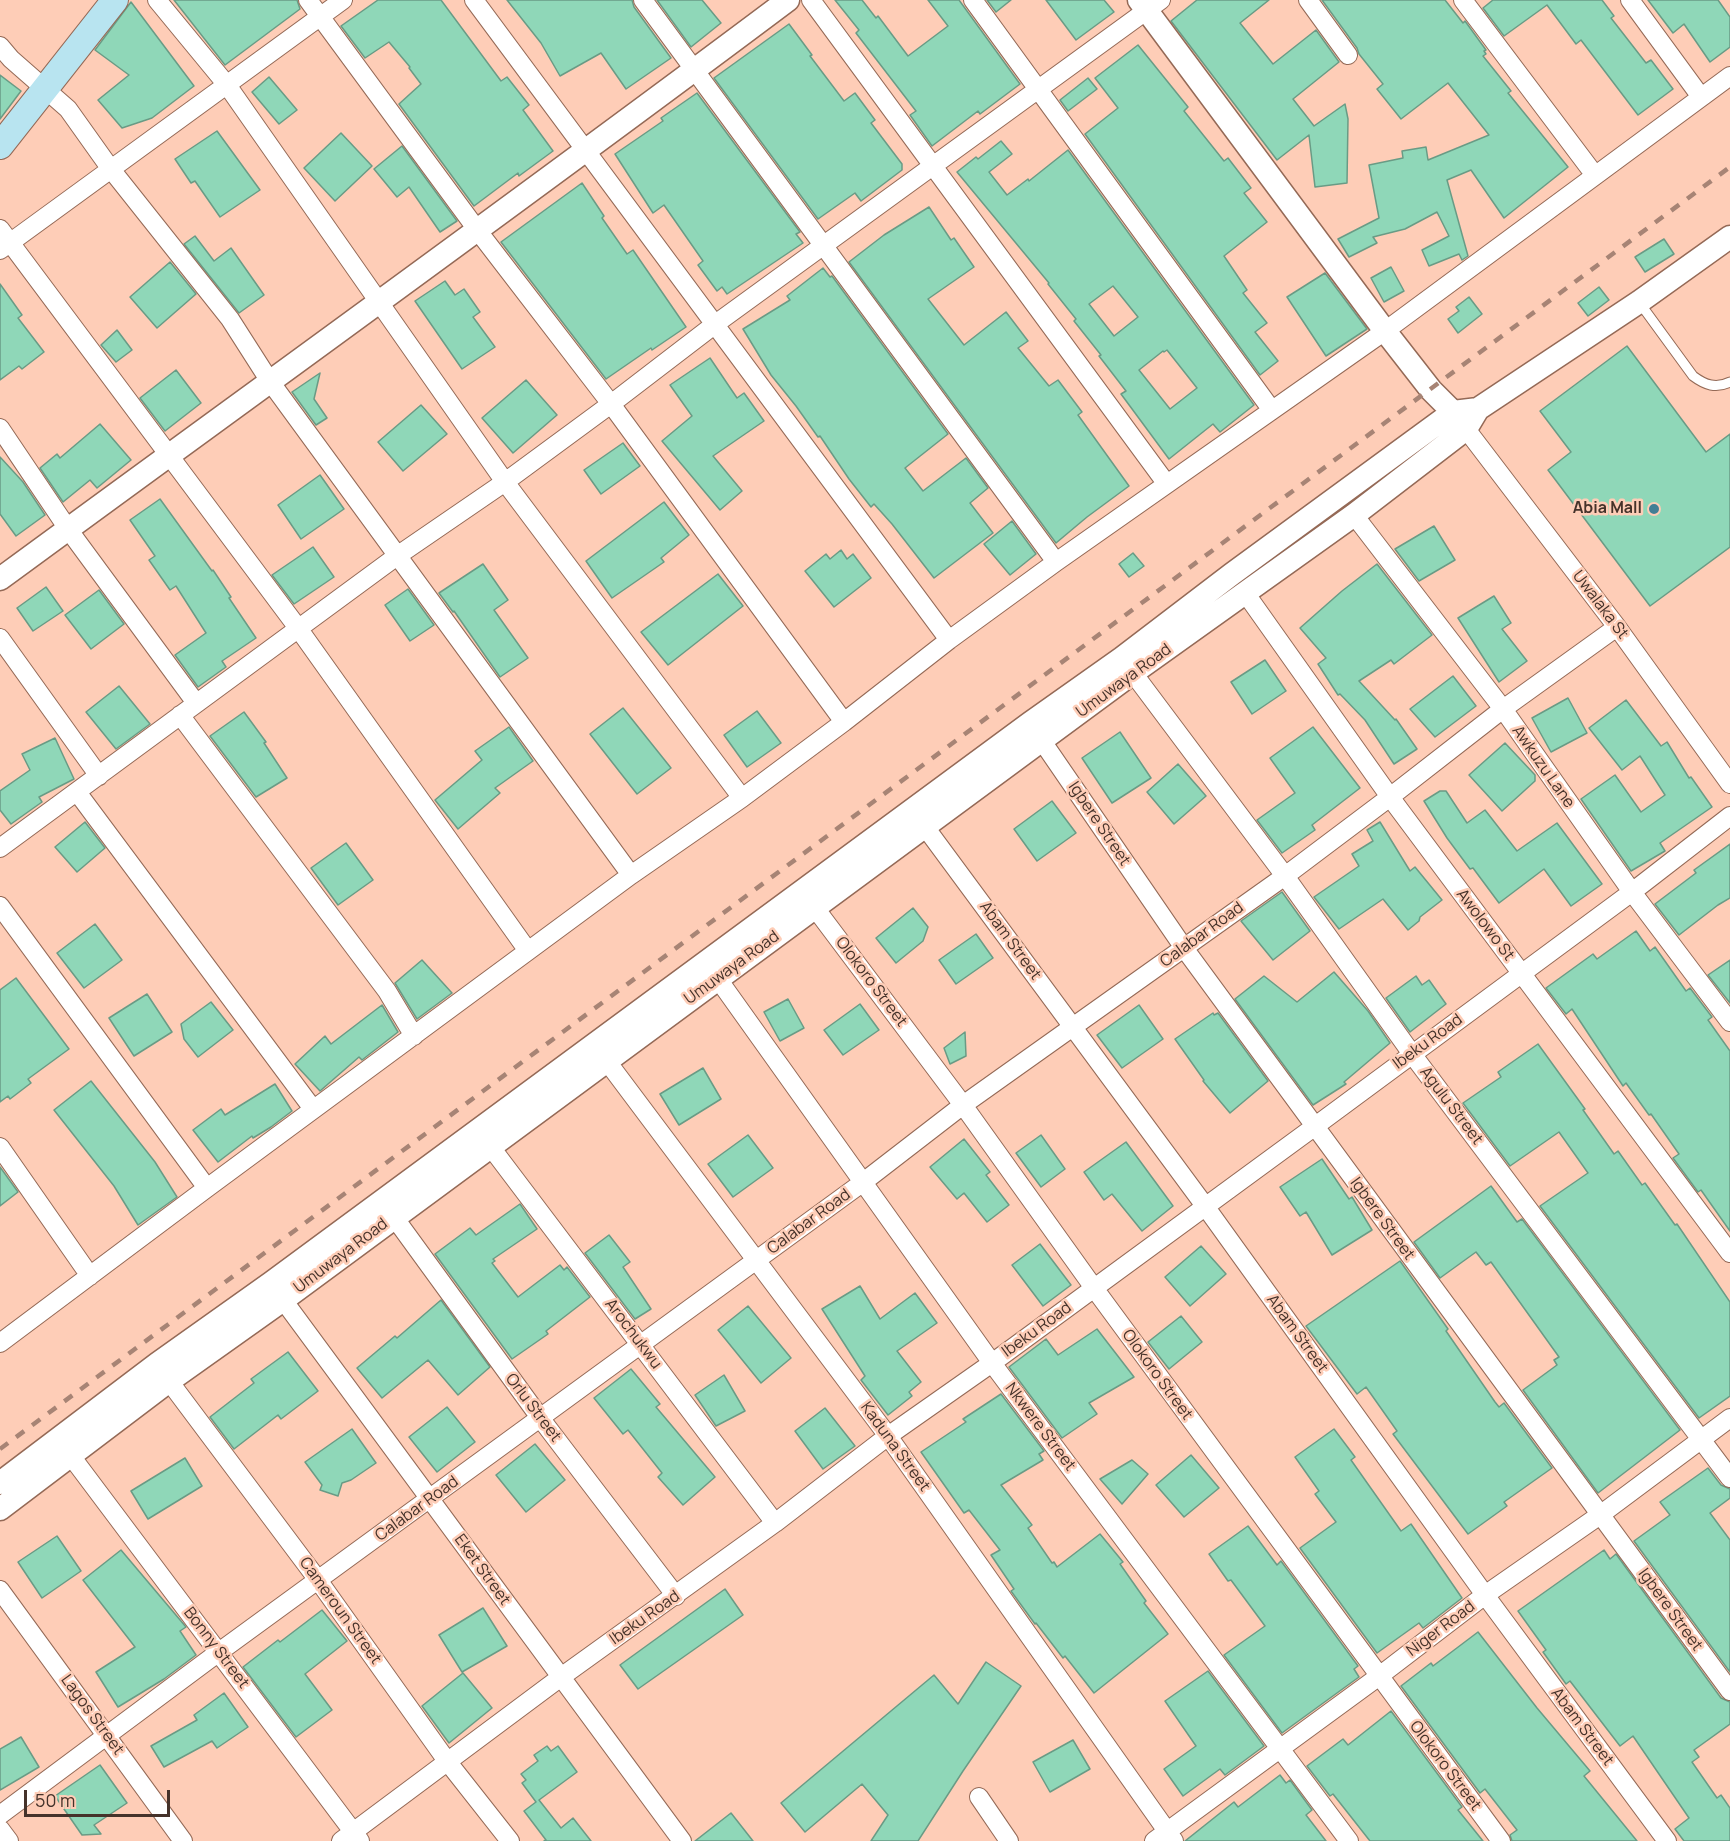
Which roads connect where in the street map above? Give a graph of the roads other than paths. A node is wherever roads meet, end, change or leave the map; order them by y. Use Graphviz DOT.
graph roads {
  1 [pos="115,0"];
  2 [pos="157,0"];
  3 [pos="308,0"];
  4 [pos="343,0"];
  5 [pos="474,0"];
  6 [pos="643,0"];
  7 [pos="788,0"];
  8 [pos="811,0"];
  9 [pos="973,0"];
  10 [pos="1308,0"];
  11 [pos="1463,0"];
  12 [pos="1630,0"];
  13 [pos="1149,3"];
  14 [pos="320,17"];
  15 [pos="0,46"];
  16 [pos="1348,55"];
  17 [pos="694,70"];
  18 [pos="1730,76"];
  19 [pos="227,85"];
  20 [pos="44,87"];
  21 [pos="1039,89"];
  22 [pos="1701,97"];
  23 [pos="0,146"];
  24 [pos="586,151"];
  25 [pos="932,166"];
  26 [pos="110,168"];
  27 [pos="1594,174"];
  28 [pos="478,231"];
  29 [pos="1730,237"];
  30 [pos="4,240"];
  31 [pos="825,245"];
  32 [pos="1640,302"];
  33 [pos="380,303"];
  34 [pos="714,325"];
  35 [pos="1385,331"];
  36 [pos="269,381"];
  37 [pos="1730,382"];
  38 [pos="611,404"];
  39 [pos="1271,409"];
  40 [pos="1459,420"];
  41 [pos="0,428"];
  42 [pos="169,455"];
  43 [pos="505,482"];
  44 [pos="1166,483"];
  45 [pos="1354,515"];
  46 [pos="68,529"];
  47 [pos="397,556"];
  48 [pos="1056,562"];
  49 [pos="0,579"];
  50 [pos="1246,594"];
  51 [pos="1617,627"];
  52 [pos="298,628"];
  53 [pos="0,638"];
  54 [pos="950,640"];
  55 [pos="1132,673"];
  56 [pos="196,703"];
  57 [pos="1503,709"];
  58 [pos="180,715"];
  59 [pos="844,722"];
  60 [pos="1042,741"];
  61 [pos="99,776"];
  62 [pos="1730,784"];
  63 [pos="77,792"];
  64 [pos="1390,797"];
  65 [pos="742,798"];
  66 [pos="1730,816"];
  67 [pos="918,818"];
  68 [pos="3,840"];
  69 [pos="631,875"];
  70 [pos="1285,876"];
  71 [pos="1632,892"];
  72 [pos="0,906"];
  73 [pos="815,908"];
  74 [pos="1184,948"];
  75 [pos="528,951"];
  76 [pos="1521,974"];
  77 [pos="718,979"];
  78 [pos="1730,1022"];
  79 [pos="1072,1028"];
  80 [pos="414,1036"];
  81 [pos="600,1053"];
  82 [pos="1412,1054"];
  83 [pos="963,1105"];
  84 [pos="313,1109"];
  85 [pos="1314,1127"];
  86 [pos="490,1146"];
  87 [pos="0,1147"];
  88 [pos="862,1184"];
  89 [pos="207,1188"];
  90 [pos="1205,1206"];
  91 [pos="394,1217"];
  92 [pos="1730,1253"];
  93 [pos="757,1260"];
  94 [pos="90,1276"];
  95 [pos="1094,1288"];
  96 [pos="277,1291"];
  97 [pos="0,1343"];
  98 [pos="641,1346"];
  99 [pos="992,1363"];
  100 [pos="169,1381"];
  101 [pos="1730,1418"];
  102 [pos="541,1419"];
  103 [pos="888,1436"];
  104 [pos="1702,1439"];
  105 [pos="71,1456"];
  106 [pos="1730,1478"];
  107 [pos="0,1483"];
  108 [pos="430,1499"];
  109 [pos="0,1509"];
  110 [pos="1600,1515"];
  111 [pos="775,1523"];
  112 [pos="318,1580"];
  113 [pos="0,1590"];
  114 [pos="1485,1595"];
  115 [pos="676,1596"];
  116 [pos="219,1652"];
  117 [pos="561,1677"];
  118 [pos="1378,1677"];
  119 [pos="1730,1691"];
  120 [pos="107,1736"];
  121 [pos="1282,1749"];
  122 [pos="447,1761"];
  123 [pos="978,1797"];
  124 [pos="0,1815"];
  125 [pos="0,1829"];
  126 [pos="352,1838"];
  127 [pos="1165,1838"];
  128 [pos="9,1841"];
  129 [pos="183,1841"];
  130 [pos="510,1841"];
  131 [pos="682,1841"];
  132 [pos="1009,1841"];
  133 [pos="1349,1841"];
  134 [pos="1500,1841"];
  135 [pos="1667,1841"];
  1 -- 20 [label="main road"];
  2 -- 19 [label="street"];
  3 -- 14 [label="street"];
  4 -- 14 [label="street"];
  5 -- 24 [label="street"];
  6 -- 17 [label="street"];
  7 -- 17 [label="street"];
  8 -- 25 [label="street"];
  9 -- 21 [label="street"];
  10 -- 16 [label="street"];
  11 -- 27 [label="street"];
  12 -- 22 [label="street"];
  13 -- 21 [label="street"];
  13 -- 35 [label="street"];
  14 -- 19 [label="street"];
  14 -- 28 [label="street"];
  15 -- 20 [label="street"];
  17 -- 24 [label="street"];
  17 -- 31 [label="street"];
  18 -- 22 [label="street"];
  19 -- 26 [label="street"];
  19 -- 33 [label="street"];
  20 -- 23 [label="main road"];
  20 -- 26 [label="street"];
  21 -- 25 [label="street"];
  21 -- 39 [label="street"];
  22 -- 27 [label="street"];
  24 -- 28 [label="street"];
  24 -- 34 [label="street"];
  25 -- 31 [label="street"];
  25 -- 44 [label="street"];
  26 -- 30 [label="street"];
  26 -- 36 [label="street"];
  27 -- 35 [label="street"];
  28 -- 33 [label="street"];
  28 -- 38 [label="street"];
  29 -- 32 [label="street"];
  30 -- 42 [label="street"];
  31 -- 34 [label="street"];
  31 -- 48 [label="street"];
  32 -- 37 [label="lane"];
  32 -- 40 [label="street"];
  33 -- 36 [label="street"];
  33 -- 43 [label="street"];
  34 -- 38 [label="street"];
  34 -- 54 [label="street"];
  35 -- 39 [label="street"];
  35 -- 40 [label="street"];
  36 -- 42 [label="street"];
  36 -- 47 [label="street"];
  38 -- 43 [label="street"];
  38 -- 59 [label="street"];
  39 -- 44 [label="street"];
  40 -- 45 [label="street, Umuwaya Road"];
  40 -- 51 [label="street, Uwalaka St"];
  40 -- 67 [label="street, Umuwaya Road"];
  41 -- 46 [label="street"];
  42 -- 46 [label="street"];
  42 -- 52 [label="street"];
  43 -- 47 [label="street"];
  43 -- 65 [label="street"];
  44 -- 48 [label="street"];
  45 -- 50 [label="street, Umuwaya Road"];
  45 -- 57 [label="street, Awkuzu Lane"];
  46 -- 49 [label="street"];
  46 -- 56 [label="street"];
  47 -- 52 [label="street"];
  47 -- 69 [label="street"];
  48 -- 54 [label="street"];
  50 -- 55 [label="street, Umuwaya Road"];
  50 -- 64 [label="street, Awolowo St"];
  51 -- 57 [label="street, Calabar Road"];
  51 -- 62 [label="street, Uwalaka St"];
  52 -- 56 [label="street"];
  52 -- 75 [label="street"];
  53 -- 61 [label="street"];
  54 -- 59 [label="street"];
  55 -- 60 [label="street, Umuwaya Road"];
  55 -- 70 [label="street, Agulu Street"];
  56 -- 58 [label="street"];
  57 -- 64 [label="street, Calabar Road"];
  57 -- 71 [label="street, Awkuzu Lane"];
  58 -- 61 [label="street"];
  58 -- 80 [label="street"];
  59 -- 65 [label="street"];
  60 -- 67 [label="street, Umuwaya Road"];
  60 -- 74 [label="street, Igbere Street"];
  61 -- 63 [label="street"];
  63 -- 68 [label="street"];
  63 -- 84 [label="street"];
  64 -- 70 [label="street, Calabar Road"];
  64 -- 76 [label="street, Awolowo St"];
  65 -- 69 [label="street"];
  66 -- 71 [label="street, Ibeku Road"];
  67 -- 73 [label="street, Umuwaya Road"];
  67 -- 79 [label="street, Abam Street"];
  67 -- 81 [label="street, Umuwaya Road"];
  69 -- 75 [label="street"];
  70 -- 74 [label="street, Calabar Road"];
  70 -- 82 [label="street, Agulu Street"];
  71 -- 76 [label="street, Ibeku Road"];
  71 -- 78 [label="street, Awkuzu Lane"];
  72 -- 89 [label="street"];
  73 -- 77 [label="street, Umuwaya Road"];
  73 -- 83 [label="street, Olokoro Street"];
  74 -- 79 [label="street, Calabar Road"];
  74 -- 85 [label="street, Igbere Street"];
  75 -- 80 [label="street"];
  76 -- 82 [label="street, Ibeku Road"];
  76 -- 92 [label="street, Awolowo St"];
  77 -- 81 [label="street, Umuwaya Road"];
  77 -- 88 [label="street, Nkwere Street"];
  79 -- 83 [label="street, Calabar Road"];
  79 -- 90 [label="street, Abam Street"];
  80 -- 84 [label="street"];
  81 -- 86 [label="street, Umuwaya Road"];
  81 -- 93 [label="street, Kaduna Street"];
  81 -- 96 [label="street, Umuwaya Road"];
  82 -- 85 [label="street, Ibeku Road"];
  82 -- 104 [label="street, Agulu Street"];
  83 -- 88 [label="street, Calabar Road"];
  83 -- 95 [label="street, Olokoro Street"];
  84 -- 89 [label="street"];
  85 -- 90 [label="street, Ibeku Road"];
  85 -- 110 [label="street, Igbere Street"];
  86 -- 91 [label="street, Umuwaya Road"];
  86 -- 98 [label="street, Arochukwu"];
  87 -- 94 [label="street"];
  88 -- 93 [label="street, Calabar Road"];
  88 -- 99 [label="street, Nkwere Street"];
  89 -- 94 [label="street"];
  90 -- 95 [label="street, Ibeku Road"];
  90 -- 114 [label="street, Abam Street"];
  91 -- 96 [label="street, Umuwaya Road"];
  91 -- 102 [label="street, Orlu Street"];
  93 -- 98 [label="street, Calabar Road"];
  93 -- 103 [label="street, Kaduna Street"];
  94 -- 97 [label="street"];
  95 -- 99 [label="street, Ibeku Road"];
  95 -- 118 [label="street, Olokoro Street"];
  96 -- 100 [label="street, Umuwaya Road"];
  96 -- 107 [label="street, Umuwaya Road"];
  96 -- 108 [label="street, Eket Street"];
  98 -- 102 [label="street, Calabar Road"];
  98 -- 111 [label="street, Arochukwu"];
  99 -- 103 [label="street, Ibeku Road"];
  99 -- 121 [label="street, Nkwere Street"];
  100 -- 105 [label="street, Umuwaya Road"];
  100 -- 112 [label="street, Cameroun Street"];
  101 -- 104 [label="street, Niger Road"];
  102 -- 108 [label="street, Calabar Road"];
  102 -- 115 [label="street, Orlu Street"];
  103 -- 111 [label="street, Ibeku Road"];
  103 -- 127 [label="street, Kaduna Street"];
  104 -- 106 [label="street, Agulu Street"];
  104 -- 110 [label="street, Niger Road"];
  105 -- 109 [label="street, Umuwaya Road"];
  105 -- 116 [label="street, Bonny Street"];
  108 -- 112 [label="street, Calabar Road"];
  108 -- 117 [label="street, Eket Street"];
  110 -- 114 [label="street, Niger Road"];
  110 -- 119 [label="street, Igbere Street"];
  111 -- 115 [label="street, Ibeku Road"];
  112 -- 116 [label="street, Calabar Road"];
  112 -- 122 [label="street, Cameroun Street"];
  113 -- 120 [label="street, Lagos Street"];
  114 -- 118 [label="street, Niger Road"];
  114 -- 135 [label="street, Abam Street"];
  115 -- 117 [label="street, Ibeku Road"];
  116 -- 120 [label="street, Calabar Road"];
  116 -- 126 [label="street, Bonny Street"];
  117 -- 122 [label="street, Ibeku Road"];
  117 -- 131 [label="street, Eket Street"];
  118 -- 121 [label="street, Niger Road"];
  118 -- 134 [label="street, Olokoro Street"];
  120 -- 124 [label="street, Calabar Road"];
  120 -- 129 [label="street, Lagos Street"];
  121 -- 127 [label="street, Niger Road"];
  121 -- 133 [label="street, Nkwere Street"];
  122 -- 126 [label="street, Ibeku Road"];
  122 -- 130 [label="street, Cameroun Street"];
  123 -- 132 [label="street"];
  125 -- 128 [label="street"];
}
